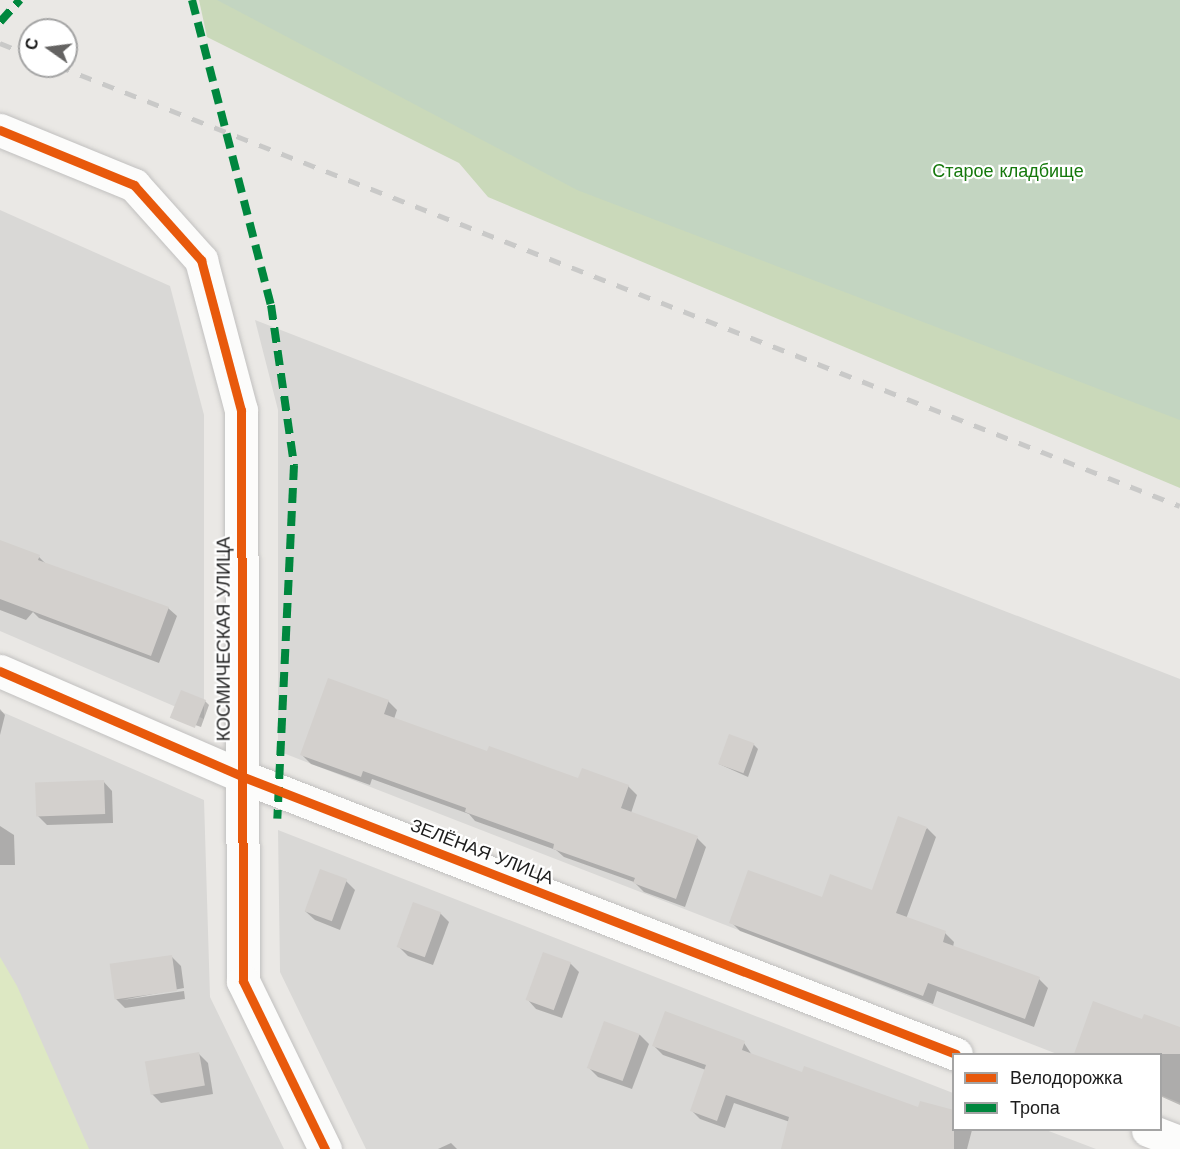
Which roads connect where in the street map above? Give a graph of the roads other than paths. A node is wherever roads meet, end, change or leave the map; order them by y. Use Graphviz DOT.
graph roads {
  1 [pos="0,130"];
  2 [pos="0,671"];
  3 [pos="241,776"];
  4 [pos="953,1053"];
  5 [pos="1151,1131"];
  6 [pos="1180,1142"];
  7 [pos="325,1149"];
  1 -- 3 [label="street, КОСМИЧЕСКАЯ УЛИЦА"];
  2 -- 3 [label="street, ЗЕЛЁНАЯ УЛИЦА"];
  3 -- 4 [label="street, ЗЕЛЁНАЯ УЛИЦА"];
  3 -- 7 [label="street, КОСМИЧЕСКАЯ УЛИЦА"];
  5 -- 6 [label="street"];
}
